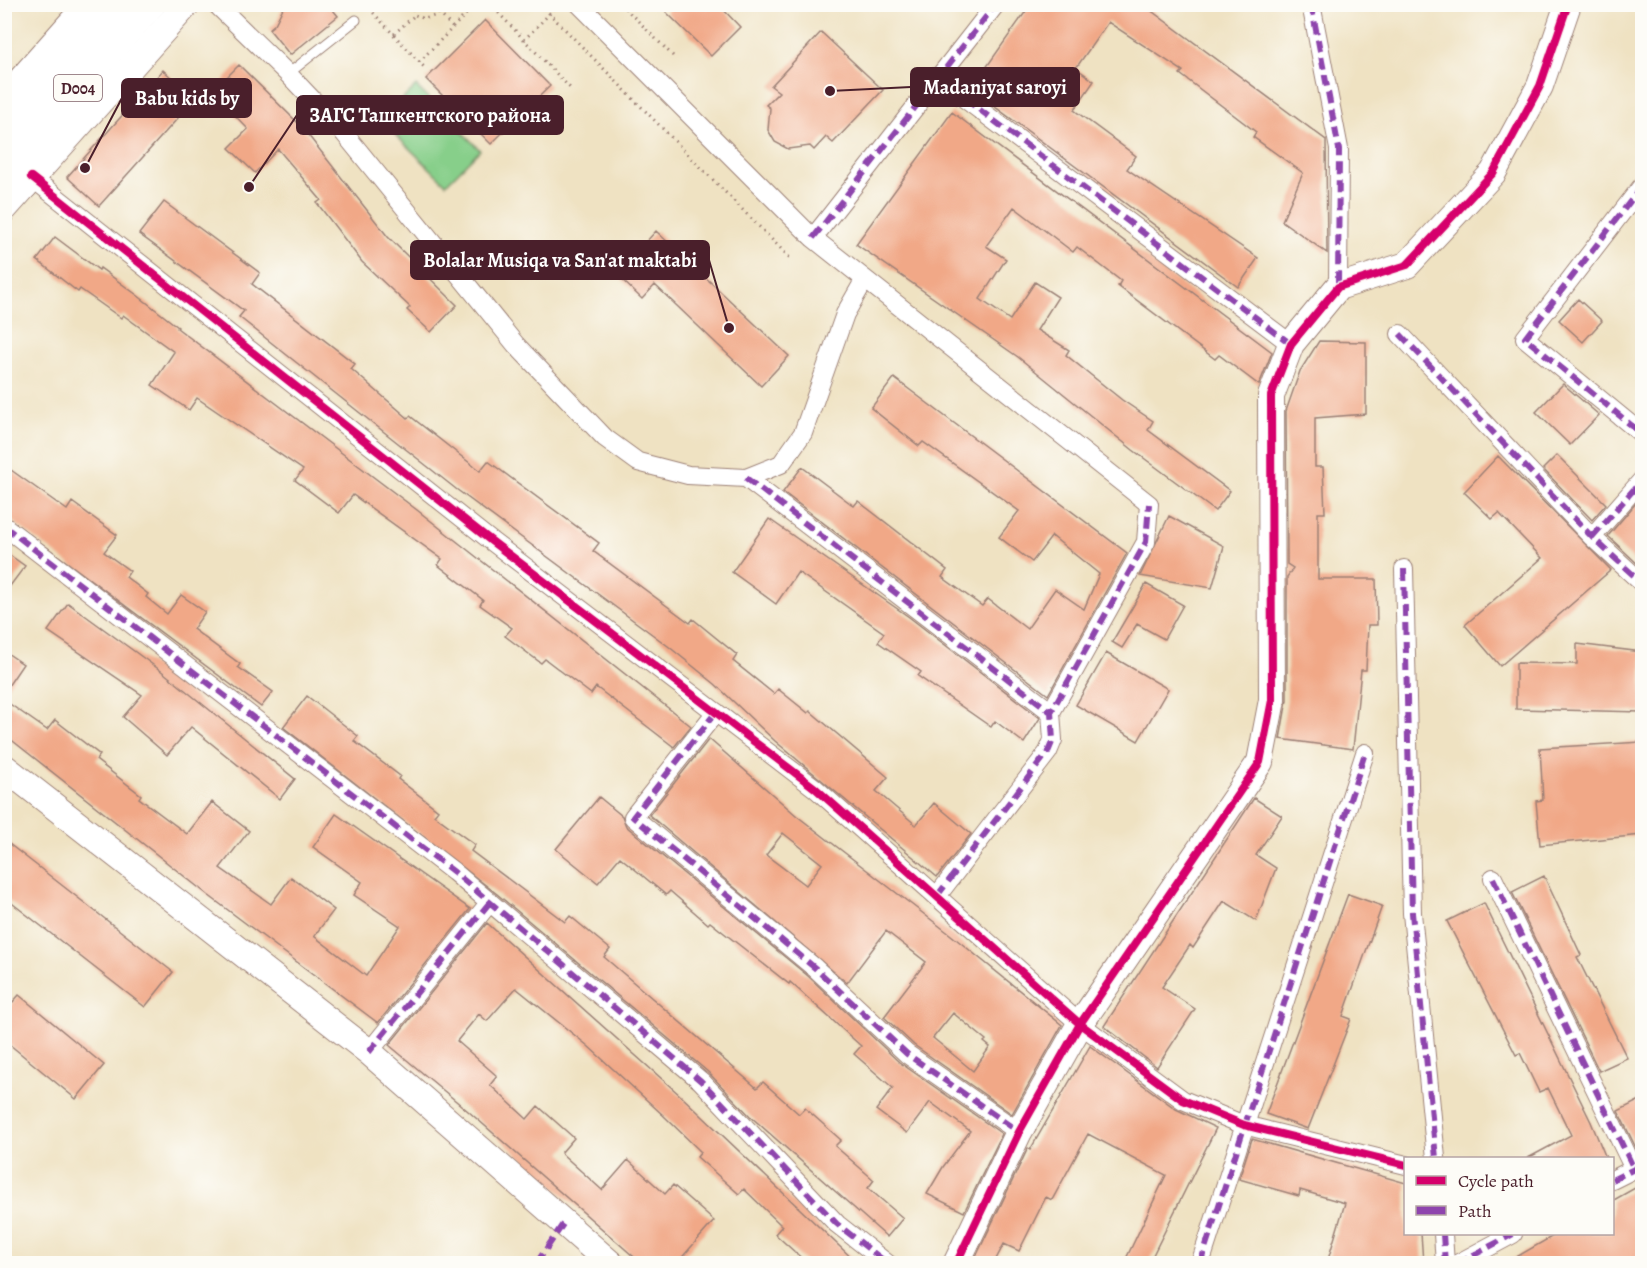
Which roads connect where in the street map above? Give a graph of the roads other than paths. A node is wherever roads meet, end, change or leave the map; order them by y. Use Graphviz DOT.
graph roads {
  1 [pos="88,4"];
  2 [pos="121,4"];
  3 [pos="152,4"];
  4 [pos="188,4"];
  5 [pos="216,4"];
  6 [pos="579,4"];
  7 [pos="996,4"];
  8 [pos="1311,4"];
  9 [pos="1568,4"];
  10 [pos="356,20"];
  11 [pos="288,74"];
  12 [pos="936,77"];
  13 [pos="4,99"];
  14 [pos="4,138"];
  15 [pos="16,180"];
  16 [pos="1642,186"];
  17 [pos="4,208"];
  18 [pos="813,238"];
  19 [pos="865,279"];
  20 [pos="1338,287"];
  21 [pos="1400,334"];
  22 [pos="1291,344"];
  23 [pos="1642,434"];
  24 [pos="746,478"];
  25 [pos="1642,480"];
  26 [pos="4,526"];
  27 [pos="1592,537"];
  28 [pos="1404,569"];
  29 [pos="1642,583"];
  30 [pos="716,712"];
  31 [pos="1051,712"];
  32 [pos="1365,753"];
  33 [pos="4,767"];
  34 [pos="1493,878"];
  35 [pos="937,896"];
  36 [pos="490,902"];
  37 [pos="1080,1024"];
  38 [pos="369,1052"];
  39 [pos="1244,1125"];
  40 [pos="1018,1132"];
  41 [pos="1436,1157"];
  42 [pos="1404,1165"];
  43 [pos="1638,1167"];
  44 [pos="1614,1179"];
  45 [pos="1443,1235"];
  46 [pos="1509,1235"];
  47 [pos="611,1263"];
  48 [pos="888,1263"];
  49 [pos="956,1263"];
  50 [pos="1200,1263"];
  51 [pos="1445,1263"];
  52 [pos="1456,1263"];
  1 -- 13 [label="street"];
  2 -- 14 [label="main road, D004"];
  3 -- 15 [label="main road, D004"];
  4 -- 15 [label="street"];
  5 -- 11 [label="street"];
  6 -- 18 [label="street"];
  7 -- 12 [label="street"];
  8 -- 20 [label="street"];
  9 -- 20 [label="street"];
  10 -- 11 [label="lane"];
  11 -- 24 [label="street"];
  12 -- 18 [label="street"];
  12 -- 22 [label="street"];
  15 -- 17 [label="street"];
  15 -- 30 [label="street"];
  16 -- 23 [label="street"];
  18 -- 19 [label="street"];
  19 -- 24 [label="street"];
  19 -- 31 [label="street"];
  20 -- 22 [label="street"];
  21 -- 27 [label="street"];
  22 -- 37 [label="street"];
  24 -- 31 [label="street"];
  25 -- 27 [label="street"];
  26 -- 36 [label="street"];
  27 -- 29 [label="street"];
  28 -- 41 [label="street"];
  30 -- 35 [label="street"];
  30 -- 40 [label="street"];
  31 -- 35 [label="street"];
  32 -- 39 [label="street"];
  33 -- 38 [label="street"];
  34 -- 43 [label="street"];
  35 -- 37 [label="street"];
  36 -- 38 [label="street"];
  36 -- 48 [label="street"];
  37 -- 39 [label="street"];
  37 -- 40 [label="street"];
  38 -- 47 [label="street"];
  39 -- 42 [label="street"];
  39 -- 50 [label="street"];
  40 -- 49 [label="street"];
  43 -- 44 [label="street"];
  45 -- 51 [label="street"];
  46 -- 52 [label="street"];
}
